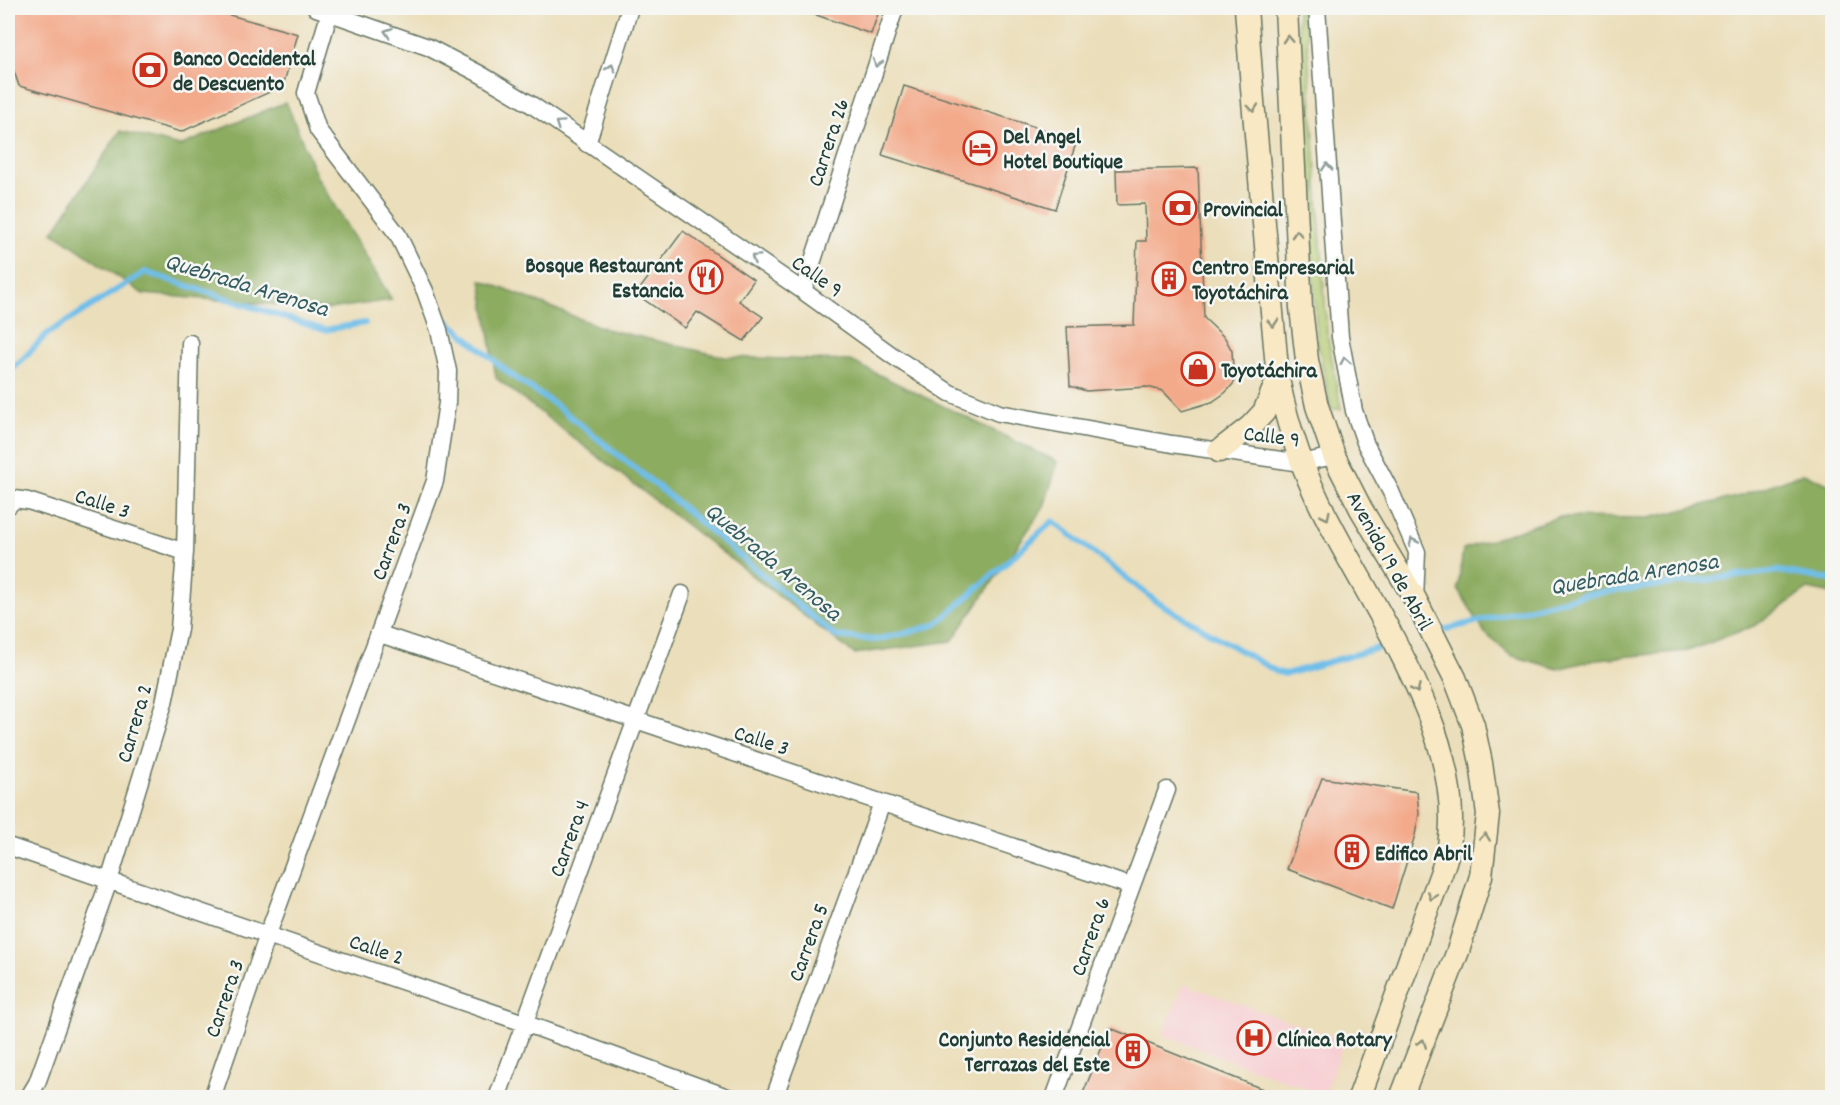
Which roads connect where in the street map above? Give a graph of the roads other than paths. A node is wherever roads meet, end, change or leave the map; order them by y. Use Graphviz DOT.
graph roads {
  1 [pos="630,8"];
  2 [pos="895,8"];
  3 [pos="1246,8"];
  4 [pos="1286,8"];
  5 [pos="1317,8"];
  6 [pos="326,9"];
  7 [pos="587,144"];
  8 [pos="803,291"];
  9 [pos="190,343"];
  10 [pos="1278,379"];
  11 [pos="1219,451"];
  12 [pos="1334,456"];
  13 [pos="1301,463"];
  14 [pos="8,506"];
  15 [pos="185,552"];
  16 [pos="682,594"];
  17 [pos="1415,599"];
  18 [pos="380,634"];
  19 [pos="636,721"];
  20 [pos="1167,790"];
  21 [pos="882,803"];
  22 [pos="8,846"];
  23 [pos="109,881"];
  24 [pos="1130,886"];
  25 [pos="268,934"];
  26 [pos="524,1023"];
  27 [pos="28,1098"];
  28 [pos="212,1098"];
  29 [pos="497,1098"];
  30 [pos="730,1098"];
  31 [pos="774,1098"];
  32 [pos="1054,1098"];
  33 [pos="1359,1098"];
  34 [pos="1401,1098"];
  7 -- 1 [label="street, one-way"];
  2 -- 8 [label="street, Carrera 26, one-way"];
  3 -- 10 [label="main road, Avenida 19 de Abril, one-way"];
  12 -- 4 [label="main road, Avenida 19 de Abril, one-way"];
  17 -- 5 [label="street, one-way"];
  7 -- 6 [label="street, Calle 9, one-way"];
  6 -- 18 [label="street, Carrera 3"];
  8 -- 7 [label="street, Calle 9, one-way"];
  8 -- 11 [label="street, Calle 9"];
  9 -- 15 [label="street, Carrera 2"];
  10 -- 11 [label="main road"];
  10 -- 13 [label="main road, Avenida 19 de Abril"];
  11 -- 13 [label="street, Calle 9"];
  12 -- 13 [label="street, Calle 9"];
  12 -- 17 [label="main road, Avenida 19 de Abril"];
  13 -- 33 [label="main road, Avenida 19 de Abril, one-way"];
  14 -- 15 [label="street, Calle 3"];
  15 -- 23 [label="street, Carrera 2"];
  16 -- 19 [label="street, Carrera 4"];
  34 -- 17 [label="main road, Avenida 19 de Abril, one-way"];
  18 -- 19 [label="street, Calle 3"];
  18 -- 25 [label="street, Carrera 3"];
  19 -- 21 [label="street, Calle 3"];
  19 -- 26 [label="street, Carrera 4"];
  20 -- 24 [label="street, Carrera 6"];
  21 -- 24 [label="street, Calle 3"];
  21 -- 31 [label="street, Carrera 5"];
  22 -- 23 [label="street, Calle 2"];
  23 -- 25 [label="street, Calle 2"];
  23 -- 27 [label="street, Carrera 2"];
  24 -- 32 [label="street, Carrera 6"];
  25 -- 26 [label="street, Calle 2"];
  25 -- 28 [label="street, Carrera 3"];
  26 -- 29 [label="street, Carrera 4"];
  26 -- 30 [label="street, Calle 2"];
}
